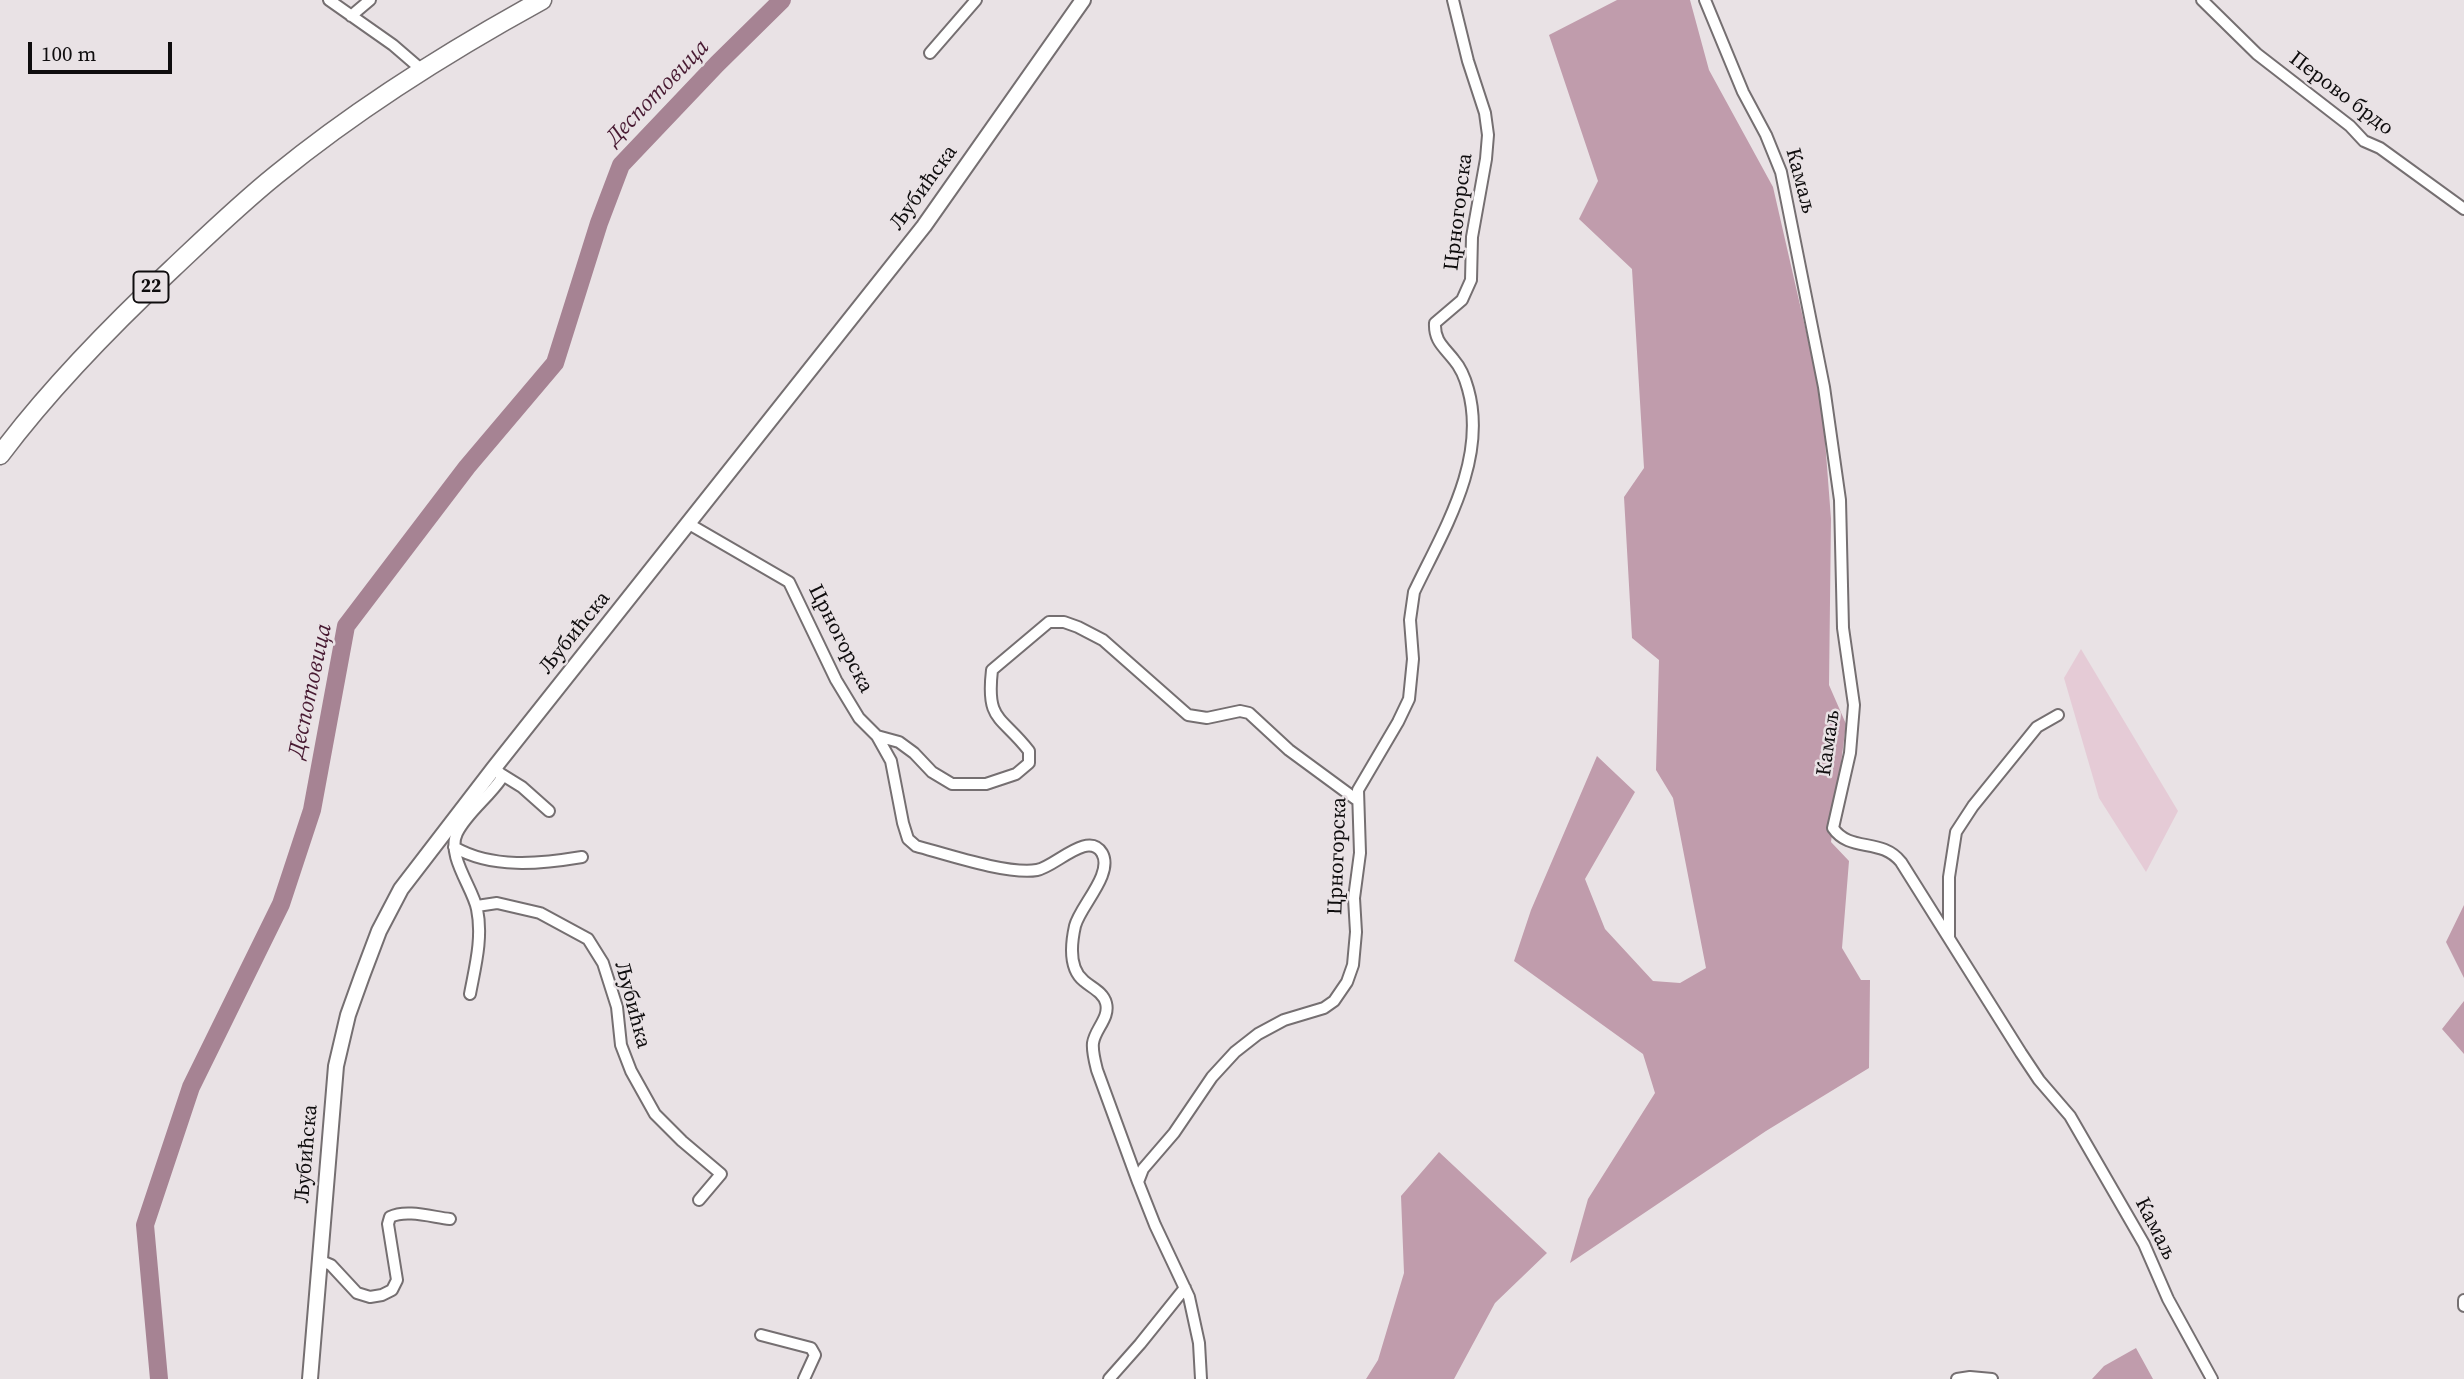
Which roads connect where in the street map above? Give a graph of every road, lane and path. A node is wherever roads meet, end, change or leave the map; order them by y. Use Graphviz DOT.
graph roads {
  1 [pos="329,0"];
  2 [pos="370,0"];
  3 [pos="542,0"];
  4 [pos="976,0"];
  5 [pos="1083,0"];
  6 [pos="1453,0"];
  7 [pos="1705,0"];
  8 [pos="2202,0"];
  9 [pos="351,16"];
  10 [pos="930,53"];
  11 [pos="422,70"];
  12 [pos="2464,209"];
  13 [pos="0,455"];
  14 [pos="690,524"];
  15 [pos="2058,715"];
  16 [pos="877,736"];
  17 [pos="498,771"];
  18 [pos="1357,800"];
  19 [pos="549,811"];
  20 [pos="454,847"];
  21 [pos="582,857"];
  22 [pos="477,906"];
  23 [pos="1949,937"];
  24 [pos="470,995"];
  25 [pos="1138,1182"];
  26 [pos="699,1200"];
  27 [pos="450,1219"];
  28 [pos="319,1260"];
  29 [pos="1185,1288"];
  30 [pos="2464,1300"];
  31 [pos="2464,1306"];
  32 [pos="761,1335"];
  33 [pos="310,1379"];
  34 [pos="804,1379"];
  35 [pos="1109,1379"];
  36 [pos="1201,1379"];
  37 [pos="1957,1379"];
  38 [pos="1992,1379"];
  39 [pos="2212,1379"];
  1 -- 9 [label="street"];
  2 -- 9 [label="street"];
  3 -- 11 [label="main road, 22"];
  4 -- 10 [label="street"];
  5 -- 14 [label="street, Љубићска"];
  6 -- 18 [label="street, Црногорска"];
  7 -- 23 [label="street, Камаљ"];
  8 -- 12 [label="street, Перово брдо"];
  9 -- 11 [label="street"];
  11 -- 13 [label="main road, 22"];
  14 -- 16 [label="street, Црногорска"];
  14 -- 17 [label="street, Љубићска"];
  15 -- 23 [label="street"];
  16 -- 18 [label="street"];
  16 -- 25 [label="street"];
  17 -- 19 [label="street"];
  17 -- 20 [label="street"];
  17 -- 28 [label="street, Љубићска"];
  18 -- 25 [label="street, Црногорска"];
  20 -- 21 [label="street"];
  20 -- 22 [label="street"];
  22 -- 24 [label="street"];
  22 -- 26 [label="street, Љубићка"];
  23 -- 39 [label="street, Камаљ"];
  25 -- 29 [label="street"];
  27 -- 28 [label="street"];
  28 -- 33 [label="street, Љубићска"];
  29 -- 35 [label="street"];
  29 -- 36 [label="street"];
  30 -- 31 [label="street"];
  32 -- 34 [label="street"];
  37 -- 38 [label="street"];
}
